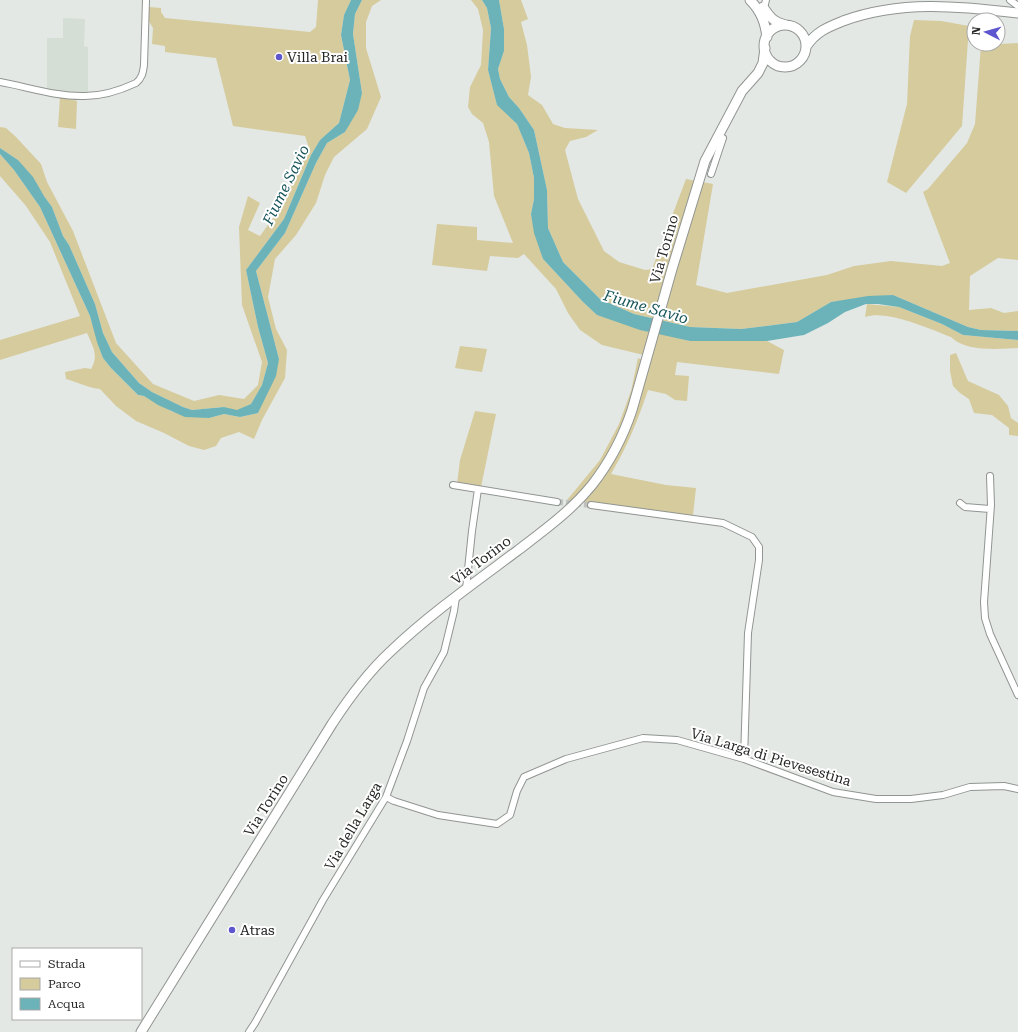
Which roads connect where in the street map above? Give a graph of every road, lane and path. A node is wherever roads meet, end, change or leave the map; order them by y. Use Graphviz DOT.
graph roads {
  1 [pos="146,0"];
  2 [pos="1010,0"];
  3 [pos="755,1"];
  4 [pos="765,4"];
  5 [pos="1018,6"];
  6 [pos="1018,13"];
  7 [pos="786,25"];
  8 [pos="796,28"];
  9 [pos="825,28"];
  10 [pos="767,37"];
  11 [pos="806,46"];
  12 [pos="765,48"];
  13 [pos="780,66"];
  14 [pos="758,73"];
  15 [pos="0,82"];
  16 [pos="723,138"];
  17 [pos="713,144"];
  18 [pos="717,155"];
  19 [pos="711,174"];
  20 [pos="990,476"];
  21 [pos="453,485"];
  22 [pos="478,489"];
  23 [pos="557,502"];
  24 [pos="960,502"];
  25 [pos="591,506"];
  26 [pos="990,509"];
  27 [pos="466,589"];
  28 [pos="456,597"];
  29 [pos="1018,695"];
  30 [pos="744,759"];
  31 [pos="1018,789"];
  32 [pos="386,797"];
  33 [pos="141,1032"];
  34 [pos="249,1032"];
  1 -- 15 [label="street"];
  2 -- 5 [label="street"];
  3 -- 4 [label="main road"];
  3 -- 10 [label="main road"];
  4 -- 7 [label="main road"];
  6 -- 9 [label="main road"];
  7 -- 8 [label="main road"];
  7 -- 10 [label="main road"];
  8 -- 9 [label="main road"];
  8 -- 11 [label="main road"];
  9 -- 11 [label="main road"];
  10 -- 12 [label="main road"];
  11 -- 13 [label="main road"];
  12 -- 13 [label="main road"];
  12 -- 14 [label="main road, Via Torino"];
  13 -- 14 [label="main road, Via Torino"];
  14 -- 17 [label="main road, Via Torino"];
  16 -- 18 [label="street"];
  17 -- 18 [label="street"];
  17 -- 27 [label="main road, Via Torino"];
  18 -- 19 [label="street"];
  20 -- 26 [label="street"];
  21 -- 22 [label="street"];
  22 -- 23 [label="street"];
  22 -- 27 [label="street"];
  24 -- 26 [label="street"];
  25 -- 30 [label="street"];
  26 -- 29 [label="street"];
  27 -- 28 [label="main road, Via Torino"];
  28 -- 32 [label="street, Via della Larga"];
  28 -- 33 [label="main road, Via Torino"];
  30 -- 31 [label="street, Via Larga di Pievesestina"];
  30 -- 32 [label="street, Via Larga di Pievesestina"];
  32 -- 34 [label="street, Via della Larga"];
}
